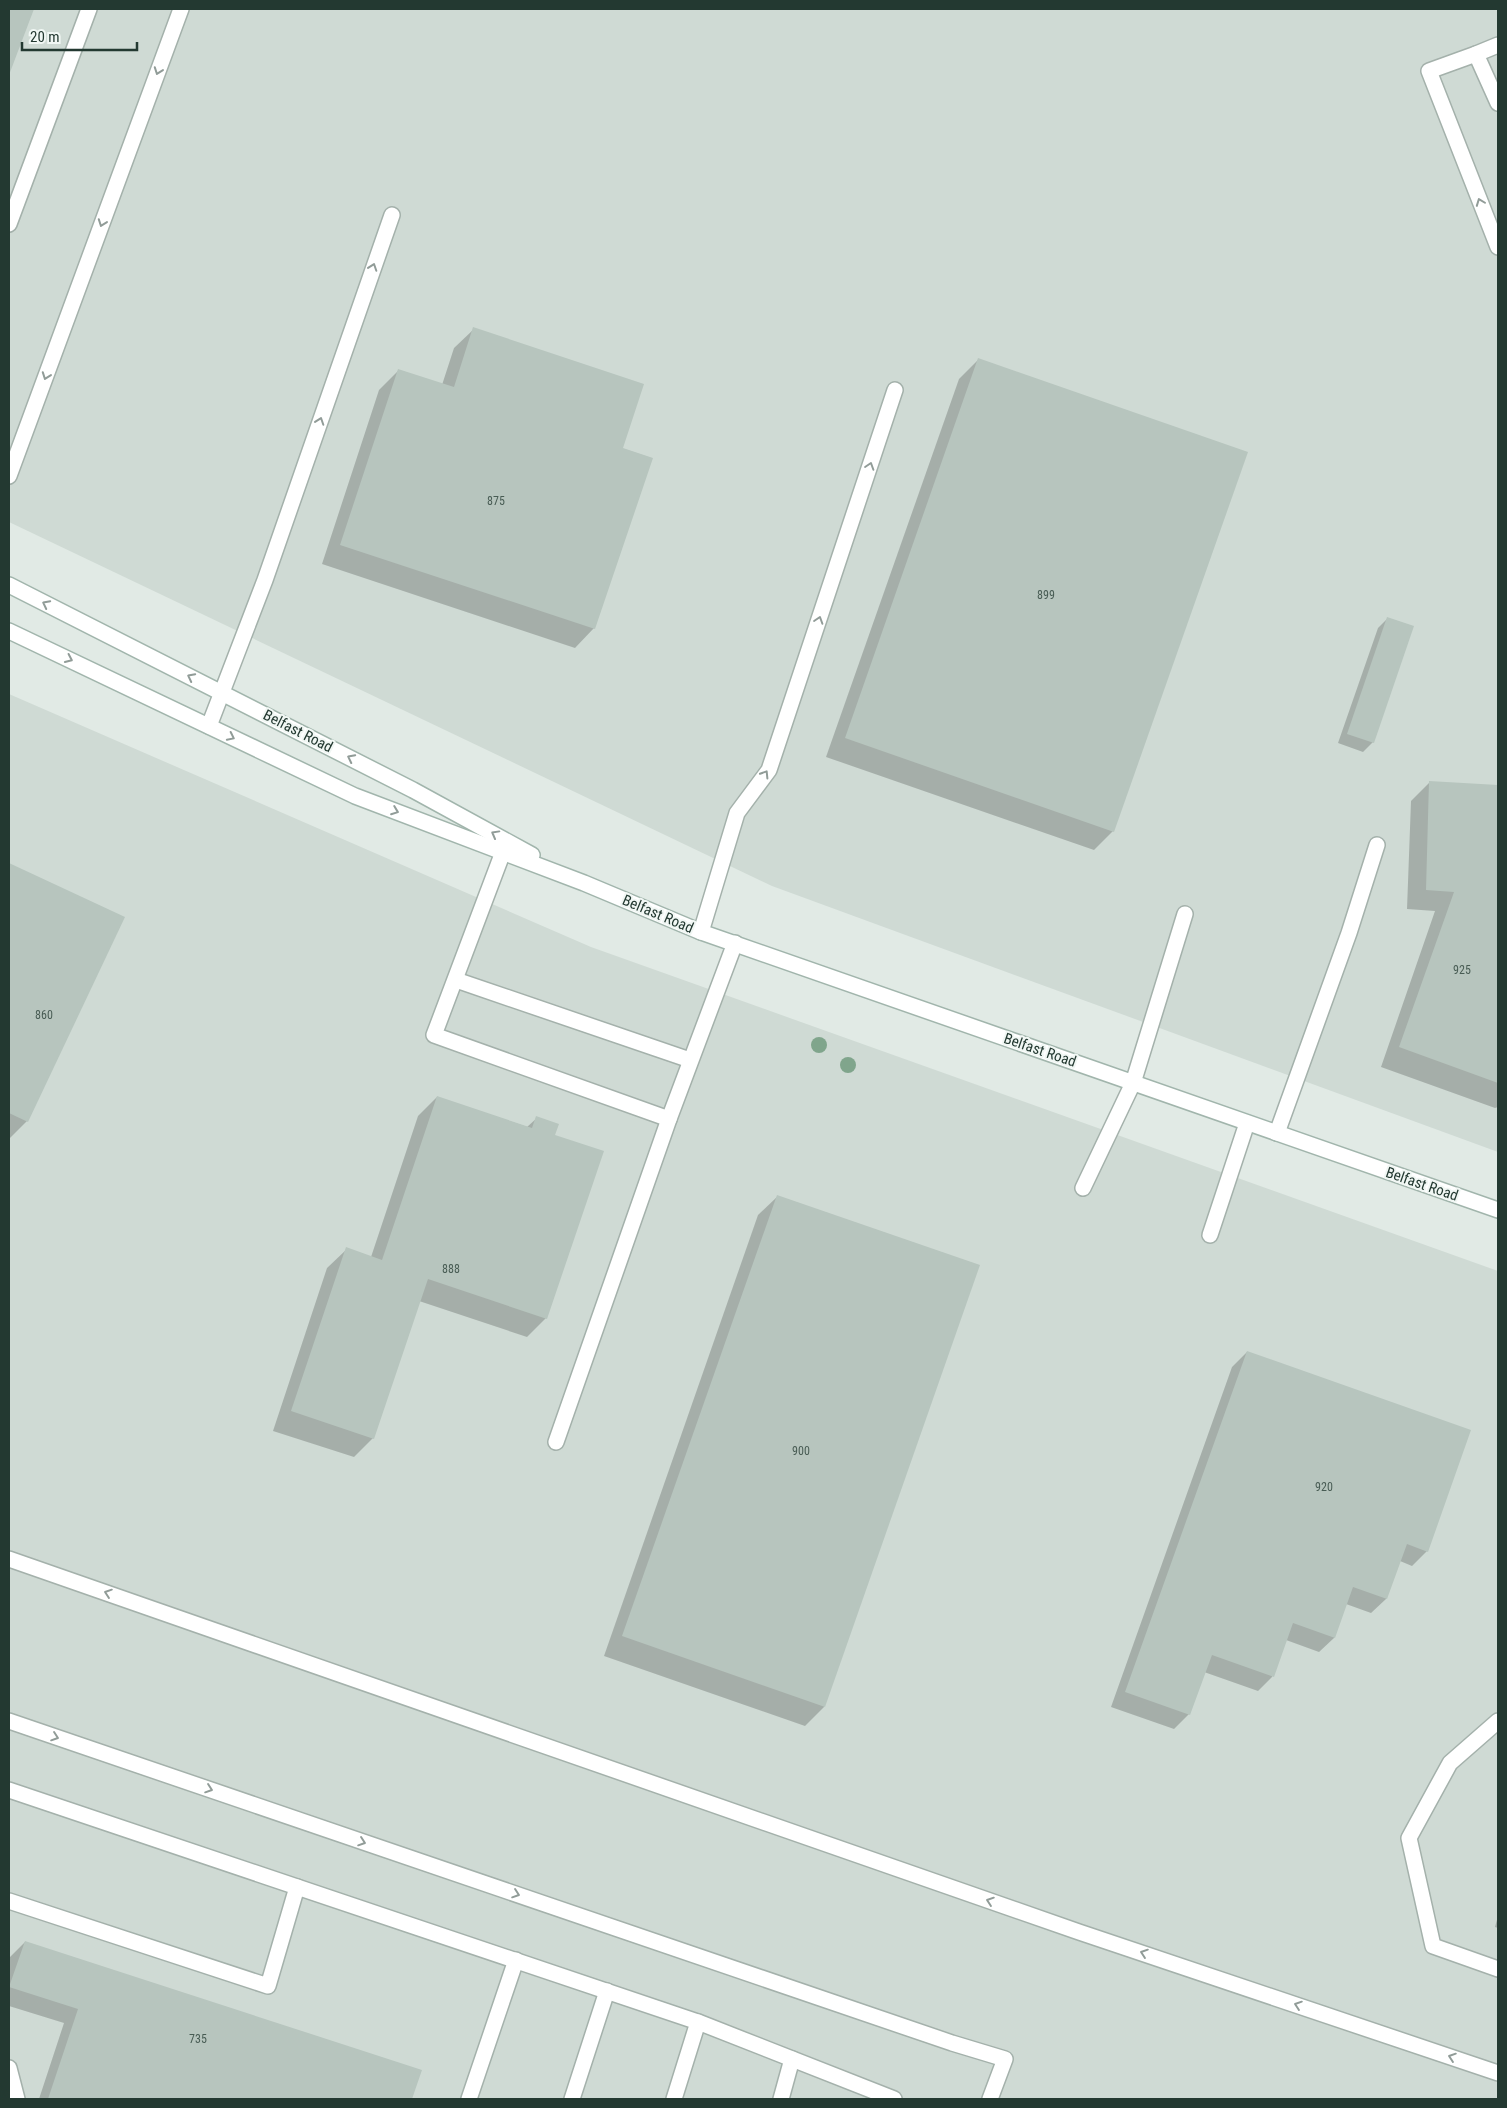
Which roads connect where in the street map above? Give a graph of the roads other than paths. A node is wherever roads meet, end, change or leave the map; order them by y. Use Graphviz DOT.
graph roads {
  1 [pos="89,9"];
  2 [pos="181,9"];
  3 [pos="1498,45"];
  4 [pos="1476,54"];
  5 [pos="1498,103"];
  6 [pos="392,215"];
  7 [pos="9,224"];
  8 [pos="1498,247"];
  9 [pos="895,390"];
  10 [pos="9,476"];
  11 [pos="9,585"];
  12 [pos="9,631"];
  13 [pos="222,693"];
  14 [pos="209,726"];
  15 [pos="1377,844"];
  16 [pos="503,852"];
  17 [pos="584,883"];
  18 [pos="1185,914"];
  19 [pos="701,932"];
  20 [pos="735,943"];
  21 [pos="456,980"];
  22 [pos="690,1060"];
  23 [pos="1133,1083"];
  24 [pos="669,1119"];
  25 [pos="1247,1122"];
  26 [pos="1277,1133"];
  27 [pos="1083,1188"];
  28 [pos="1498,1210"];
  29 [pos="1210,1235"];
  30 [pos="556,1442"];
  31 [pos="9,1559"];
  32 [pos="1498,1720"];
  33 [pos="9,1721"];
  34 [pos="9,1790"];
  35 [pos="297,1887"];
  36 [pos="9,1901"];
  37 [pos="516,1960"];
  38 [pos="1498,1969"];
  39 [pos="607,1991"];
  40 [pos="698,2022"];
  41 [pos="792,2059"];
  42 [pos="9,2068"];
  43 [pos="1498,2073"];
  44 [pos="17,2099"];
  45 [pos="470,2099"];
  46 [pos="572,2099"];
  47 [pos="674,2099"];
  48 [pos="781,2099"];
  49 [pos="894,2099"];
  50 [pos="990,2099"];
  1 -- 7 [label="street"];
  2 -- 10 [label="street, one-way"];
  3 -- 4 [label="street"];
  4 -- 5 [label="street"];
  8 -- 4 [label="street, one-way"];
  13 -- 6 [label="street, one-way"];
  19 -- 9 [label="street, one-way"];
  13 -- 11 [label="street, Belfast Road, one-way"];
  12 -- 14 [label="street, Belfast Road, one-way"];
  13 -- 14 [label="street"];
  17 -- 13 [label="street, Belfast Road, one-way"];
  14 -- 16 [label="street, Belfast Road, one-way"];
  15 -- 26 [label="street"];
  16 -- 17 [label="street, Belfast Road"];
  16 -- 21 [label="street"];
  17 -- 19 [label="street, Belfast Road"];
  18 -- 23 [label="street"];
  19 -- 20 [label="street, Belfast Road"];
  20 -- 22 [label="street"];
  20 -- 23 [label="street, Belfast Road"];
  21 -- 22 [label="street"];
  21 -- 24 [label="street"];
  22 -- 24 [label="street"];
  23 -- 25 [label="street, Belfast Road"];
  23 -- 27 [label="street"];
  24 -- 30 [label="street"];
  25 -- 26 [label="street, Belfast Road"];
  25 -- 29 [label="street"];
  26 -- 28 [label="street, Belfast Road"];
  43 -- 31 [label="street, one-way"];
  32 -- 38 [label="street"];
  33 -- 50 [label="street, one-way"];
  34 -- 35 [label="street"];
  35 -- 36 [label="street"];
  35 -- 37 [label="street"];
  37 -- 39 [label="street"];
  37 -- 45 [label="street"];
  39 -- 40 [label="street"];
  39 -- 46 [label="street"];
  40 -- 41 [label="street"];
  40 -- 47 [label="street"];
  41 -- 48 [label="street"];
  41 -- 49 [label="street"];
  42 -- 44 [label="street"];
}
